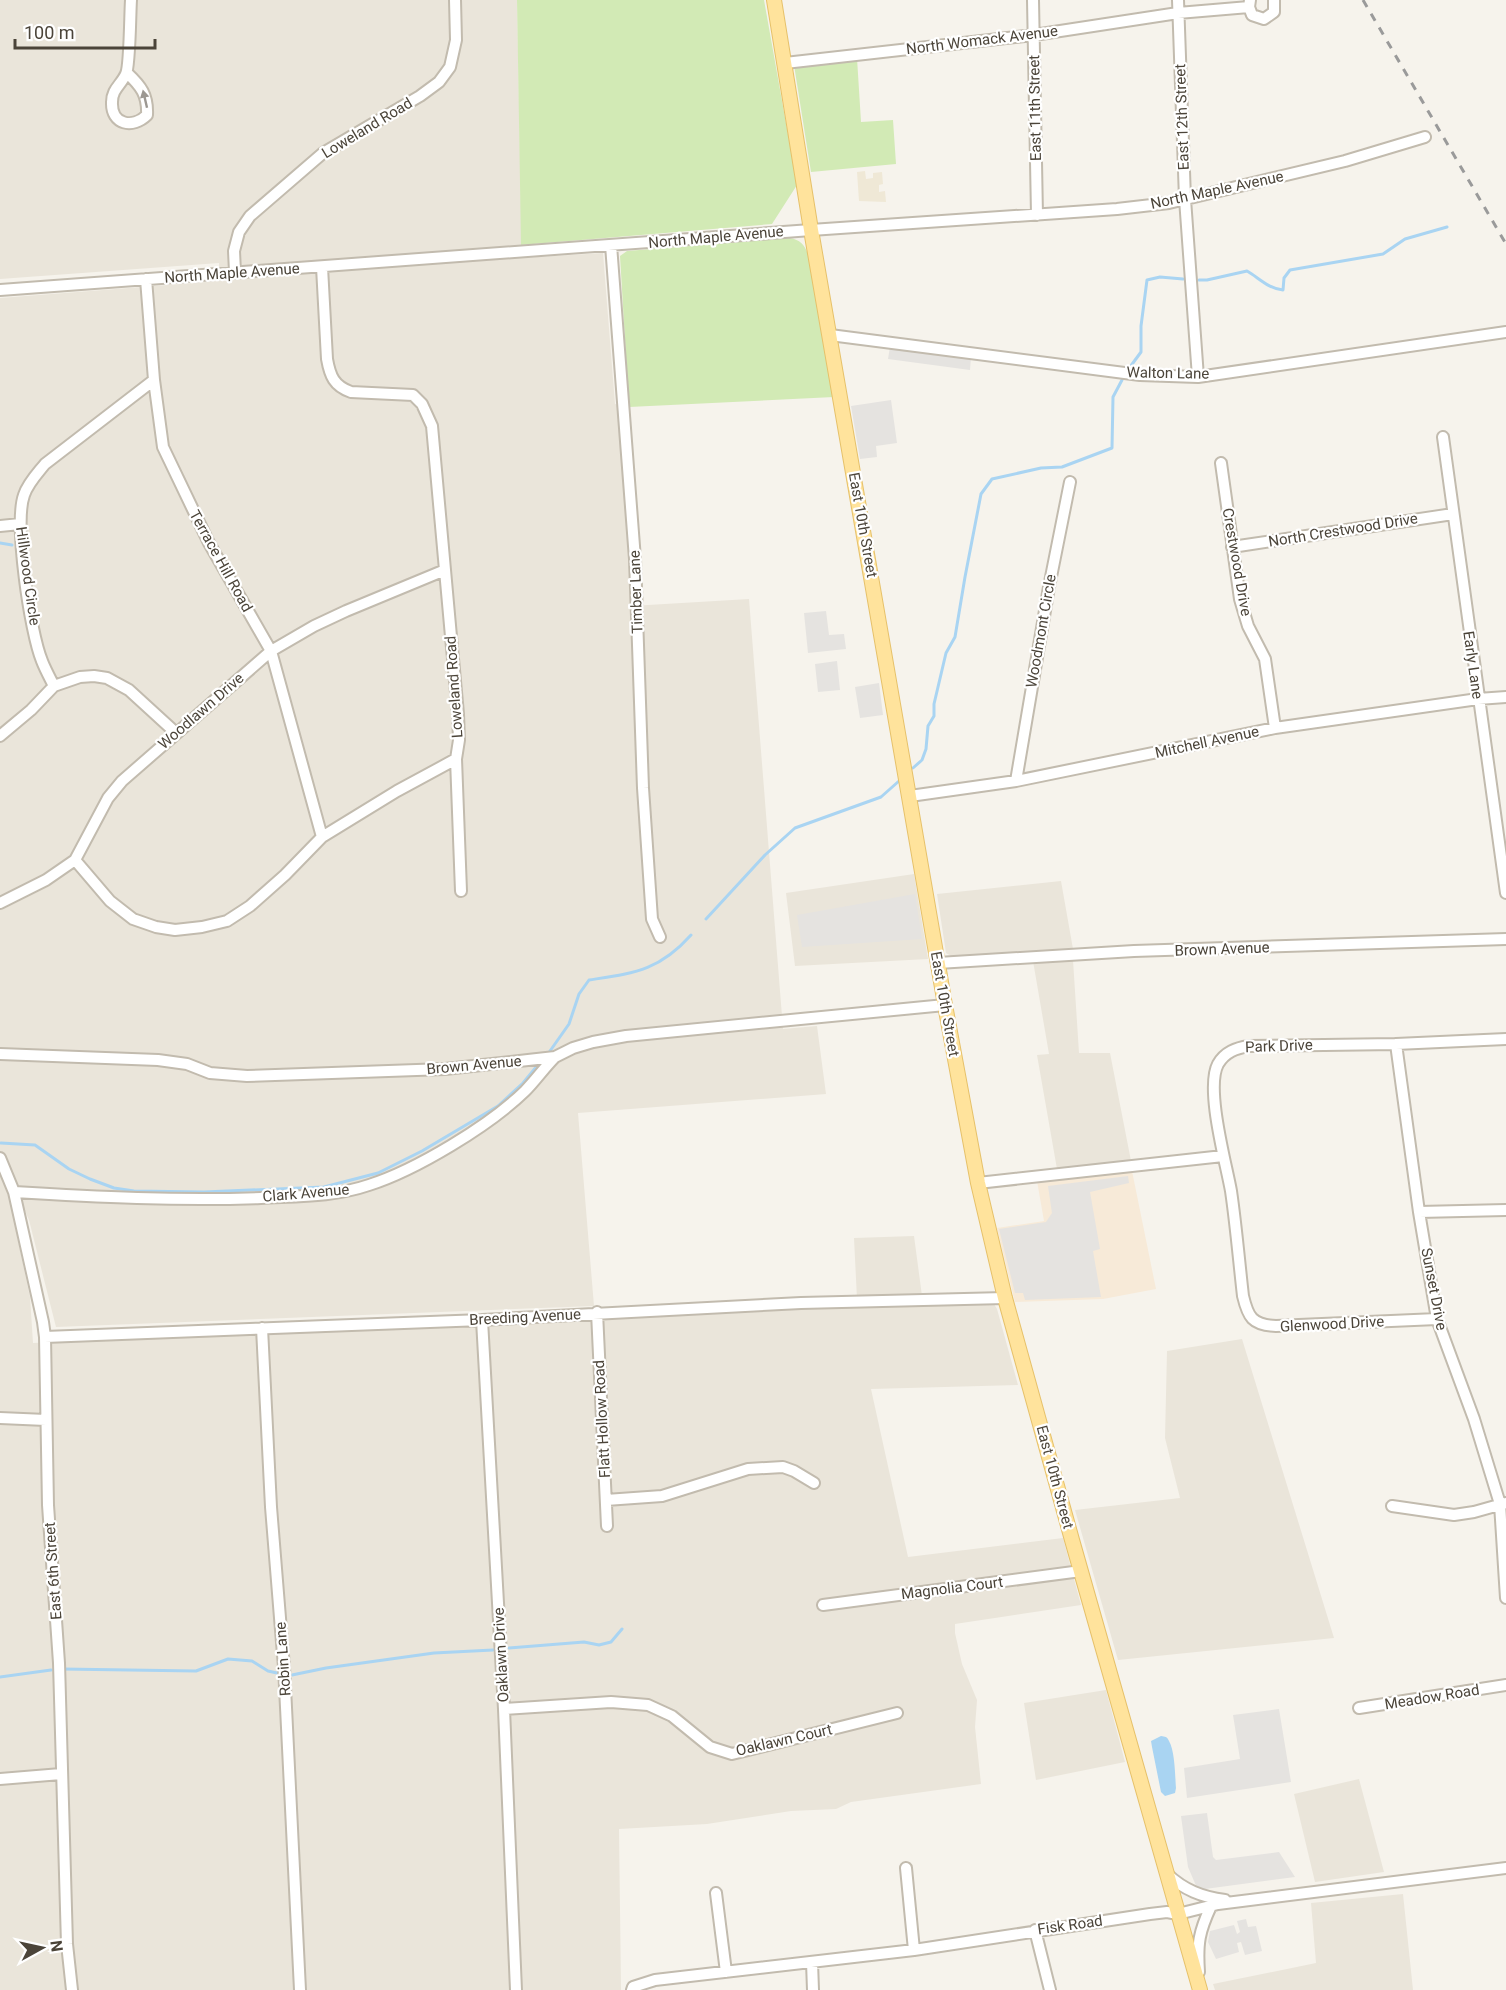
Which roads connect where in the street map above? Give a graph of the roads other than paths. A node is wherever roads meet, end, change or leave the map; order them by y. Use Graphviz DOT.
graph roads {
  1 [pos="131,0"];
  2 [pos="455,0"];
  3 [pos="774,0"];
  4 [pos="1032,0"];
  5 [pos="1178,0"];
  6 [pos="1274,0"];
  7 [pos="1250,3"];
  8 [pos="1178,13"];
  9 [pos="1034,35"];
  10 [pos="785,63"];
  11 [pos="127,73"];
  12 [pos="1425,137"];
  13 [pos="1185,199"];
  14 [pos="1037,215"];
  15 [pos="811,230"];
  16 [pos="611,245"];
  17 [pos="322,267"];
  18 [pos="235,272"];
  19 [pos="146,279"];
  20 [pos="0,290"];
  21 [pos="1506,332"];
  22 [pos="830,335"];
  23 [pos="1198,377"];
  24 [pos="154,380"];
  25 [pos="1443,437"];
  26 [pos="1221,463"];
  27 [pos="1070,482"];
  28 [pos="1453,514"];
  29 [pos="20,524"];
  30 [pos="0,526"];
  31 [pos="1232,547"];
  32 [pos="445,570"];
  33 [pos="271,651"];
  34 [pos="54,686"];
  35 [pos="1506,697"];
  36 [pos="1478,699"];
  37 [pos="1275,728"];
  38 [pos="176,733"];
  39 [pos="0,736"];
  40 [pos="456,759"];
  41 [pos="1016,781"];
  42 [pos="910,796"];
  43 [pos="322,837"];
  44 [pos="75,860"];
  45 [pos="461,891"];
  46 [pos="1506,893"];
  47 [pos="0,903"];
  48 [pos="660,937"];
  49 [pos="1506,939"];
  50 [pos="938,963"];
  51 [pos="945,1005"];
  52 [pos="1506,1039"];
  53 [pos="1396,1044"];
  54 [pos="0,1054"];
  55 [pos="555,1057"];
  56 [pos="1223,1156"];
  57 [pos="0,1158"];
  58 [pos="978,1183"];
  59 [pos="14,1192"];
  60 [pos="1506,1210"];
  61 [pos="1419,1212"];
  62 [pos="1005,1298"];
  63 [pos="597,1312"];
  64 [pos="1437,1319"];
  65 [pos="483,1320"];
  66 [pos="262,1328"];
  67 [pos="45,1337"];
  68 [pos="0,1418"];
  69 [pos="46,1420"];
  70 [pos="814,1483"];
  71 [pos="606,1500"];
  72 [pos="1503,1503"];
  73 [pos="1392,1506"];
  74 [pos="607,1526"];
  75 [pos="1081,1571"];
  76 [pos="1506,1598"];
  77 [pos="823,1605"];
  78 [pos="1506,1686"];
  79 [pos="1359,1708"];
  80 [pos="504,1709"];
  81 [pos="897,1713"];
  82 [pos="61,1774"];
  83 [pos="0,1779"];
  84 [pos="906,1868"];
  85 [pos="1506,1868"];
  86 [pos="1167,1873"];
  87 [pos="716,1893"];
  88 [pos="1240,1901"];
  89 [pos="1211,1906"];
  90 [pos="1178,1914"];
  91 [pos="1035,1930"];
  92 [pos="914,1950"];
  93 [pos="812,1962"];
  94 [pos="726,1972"];
  95 [pos="632,1989"];
  96 [pos="72,1990"];
  97 [pos="300,1990"];
  98 [pos="516,1990"];
  99 [pos="813,1990"];
  100 [pos="1050,1990"];
  101 [pos="1200,1990"];
  1 -- 11 [label="street"];
  2 -- 18 [label="street, Loweland Road"];
  3 -- 10 [label="main road, East 10th Street"];
  4 -- 9 [label="street, East 11th Street"];
  5 -- 8 [label="street, East 12th Street"];
  6 -- 7 [label="street"];
  7 -- 8 [label="street, North Womack Avenue"];
  8 -- 9 [label="street, North Womack Avenue"];
  8 -- 13 [label="street, East 12th Street"];
  9 -- 10 [label="street, North Womack Avenue"];
  9 -- 14 [label="street, East 11th Street"];
  10 -- 15 [label="main road, East 10th Street"];
  11 -- 11 [label="street, one-way"];
  12 -- 13 [label="street, North Maple Avenue"];
  13 -- 14 [label="street, North Maple Avenue"];
  13 -- 23 [label="street, East 12th Street"];
  14 -- 15 [label="street, North Maple Avenue"];
  15 -- 16 [label="street, North Maple Avenue"];
  15 -- 22 [label="main road, East 10th Street"];
  16 -- 17 [label="street, North Maple Avenue"];
  16 -- 48 [label="street, Timber Lane"];
  17 -- 18 [label="street, North Maple Avenue"];
  17 -- 32 [label="street, Loweland Road"];
  18 -- 19 [label="street, North Maple Avenue"];
  19 -- 20 [label="street, North Maple Avenue"];
  19 -- 24 [label="street, Terrace Hill Road"];
  21 -- 23 [label="street, Walton Lane"];
  22 -- 23 [label="street, Walton Lane"];
  22 -- 42 [label="main road, East 10th Street"];
  24 -- 29 [label="street, Hillwood Circle"];
  24 -- 33 [label="street, Terrace Hill Road"];
  25 -- 28 [label="street, Early Lane"];
  26 -- 31 [label="street, Crestwood Drive"];
  27 -- 41 [label="street, Woodmont Circle"];
  28 -- 31 [label="street, North Crestwood Drive"];
  28 -- 36 [label="street, Early Lane"];
  29 -- 30 [label="street"];
  29 -- 34 [label="street, Hillwood Circle"];
  31 -- 37 [label="street, Crestwood Drive"];
  32 -- 33 [label="street, Woodlawn Drive"];
  32 -- 40 [label="street, Loweland Road"];
  33 -- 38 [label="street, Woodlawn Drive"];
  33 -- 43 [label="street, Terrace Hill Road"];
  34 -- 38 [label="street"];
  34 -- 39 [label="street"];
  35 -- 36 [label="street, Mitchell Avenue"];
  36 -- 37 [label="street, Mitchell Avenue"];
  36 -- 46 [label="street, Early Lane"];
  37 -- 41 [label="street, Mitchell Avenue"];
  38 -- 44 [label="street, Woodlawn Drive"];
  40 -- 43 [label="street, Loweland Road"];
  40 -- 45 [label="street"];
  41 -- 42 [label="street, Mitchell Avenue"];
  42 -- 50 [label="main road, East 10th Street"];
  43 -- 44 [label="street, Loweland Road"];
  44 -- 47 [label="street, Woodlawn Drive"];
  49 -- 50 [label="street, Brown Avenue"];
  50 -- 51 [label="main road, East 10th Street"];
  51 -- 55 [label="street, Brown Avenue"];
  51 -- 58 [label="main road, East 10th Street"];
  52 -- 53 [label="street, Park Drive"];
  53 -- 56 [label="street, Park Drive"];
  53 -- 61 [label="street, Sunset Drive"];
  54 -- 55 [label="street, Brown Avenue"];
  55 -- 59 [label="street, Clark Avenue"];
  56 -- 58 [label="street"];
  56 -- 64 [label="street, Glenwood Drive"];
  57 -- 59 [label="street, East 6th Street"];
  58 -- 62 [label="main road, East 10th Street"];
  59 -- 67 [label="street, East 6th Street"];
  60 -- 61 [label="street"];
  61 -- 64 [label="street, Sunset Drive"];
  62 -- 63 [label="street, Breeding Avenue"];
  62 -- 75 [label="main road, East 10th Street"];
  63 -- 65 [label="street, Breeding Avenue"];
  63 -- 71 [label="street, Flatt Hollow Road"];
  64 -- 72 [label="street, Sunset Drive"];
  65 -- 66 [label="street, Breeding Avenue"];
  65 -- 80 [label="street, Oaklawn Drive"];
  66 -- 67 [label="street, Breeding Avenue"];
  66 -- 97 [label="street, Robin Lane"];
  67 -- 69 [label="street, East 6th Street"];
  68 -- 69 [label="street"];
  69 -- 82 [label="street, East 6th Street"];
  70 -- 71 [label="street"];
  71 -- 74 [label="street, Flatt Hollow Road"];
  72 -- 73 [label="street"];
  72 -- 76 [label="street, Sunset Drive"];
  75 -- 77 [label="street, Magnolia Court"];
  75 -- 86 [label="main road, East 10th Street"];
  78 -- 79 [label="street, Meadow Road"];
  80 -- 81 [label="street, Oaklawn Court"];
  80 -- 98 [label="street, Oaklawn Drive"];
  82 -- 83 [label="street"];
  82 -- 96 [label="street, East 6th Street"];
  84 -- 92 [label="street"];
  85 -- 88 [label="street, Fisk Road"];
  86 -- 88 [label="street"];
  86 -- 90 [label="main road, East 10th Street"];
  87 -- 94 [label="street"];
  88 -- 89 [label="street, Fisk Road"];
  89 -- 90 [label="street, Fisk Road"];
  89 -- 101 [label="street"];
  90 -- 91 [label="street, Fisk Road"];
  90 -- 101 [label="main road, East 10th Street"];
  91 -- 92 [label="street, Fisk Road"];
  91 -- 100 [label="street"];
  92 -- 93 [label="street, Fisk Road"];
  93 -- 94 [label="street, Fisk Road"];
  93 -- 99 [label="street"];
  94 -- 95 [label="street, Fisk Road"];
}
